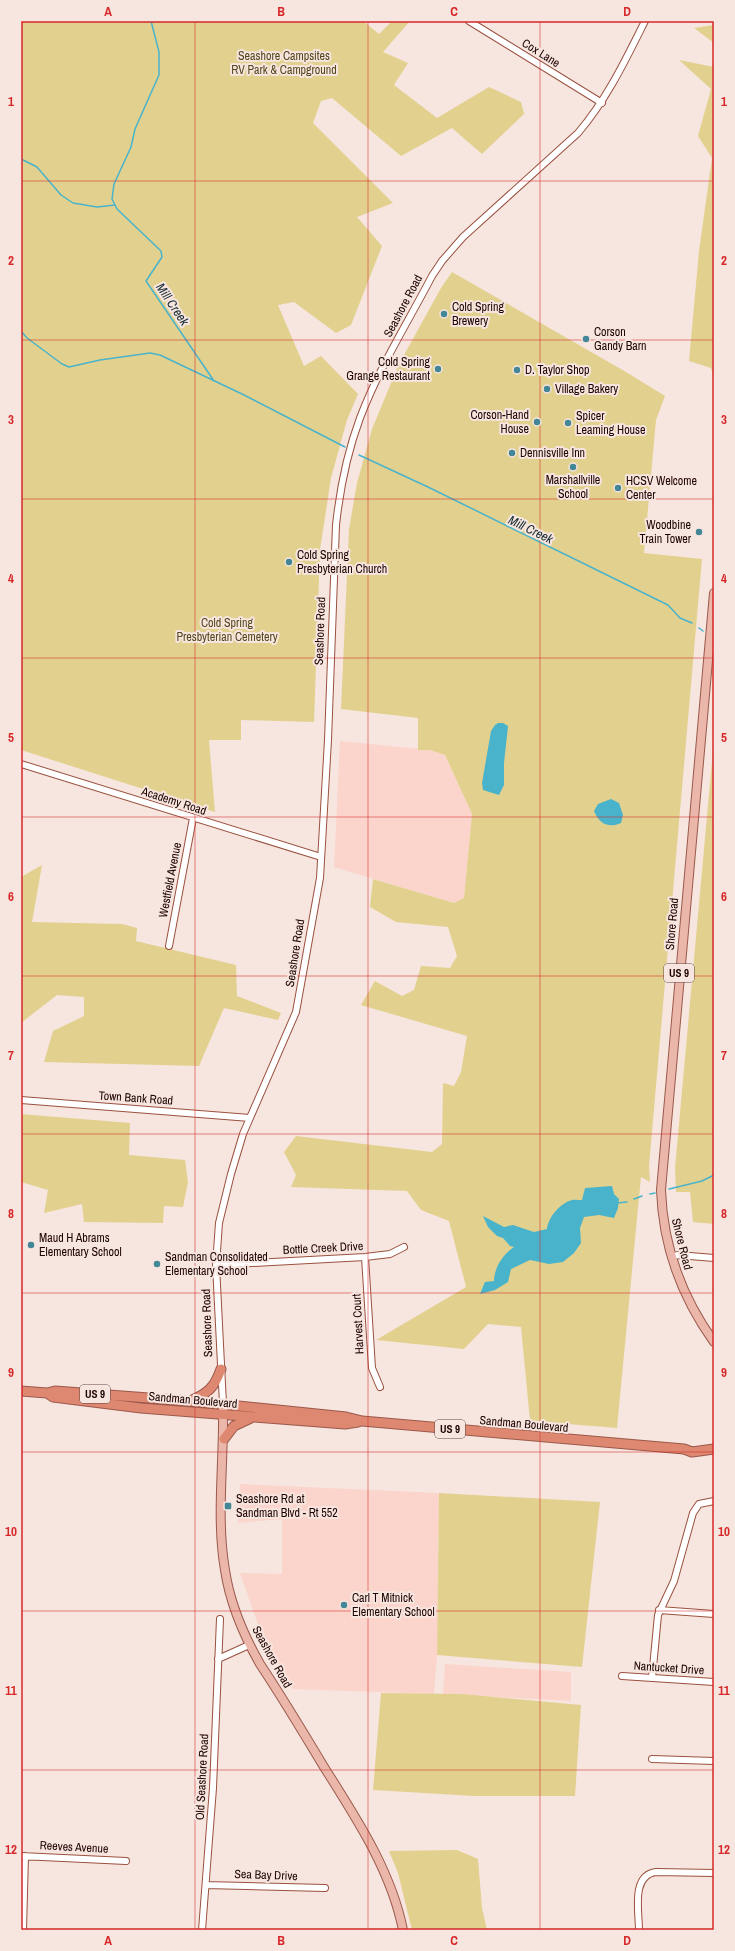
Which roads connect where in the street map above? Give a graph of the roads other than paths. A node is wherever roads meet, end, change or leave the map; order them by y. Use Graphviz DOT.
graph roads {
  1 [pos="469,21"];
  2 [pos="645,21"];
  3 [pos="602,103"];
  4 [pos="714,593"];
  5 [pos="21,764"];
  6 [pos="192,818"];
  7 [pos="321,857"];
  8 [pos="169,946"];
  9 [pos="21,1100"];
  10 [pos="250,1118"];
  11 [pos="404,1246"];
  12 [pos="365,1257"];
  13 [pos="671,1257"];
  14 [pos="714,1258"];
  15 [pos="216,1265"];
  16 [pos="714,1342"];
  17 [pos="221,1369"];
  18 [pos="380,1387"];
  19 [pos="21,1391"];
  20 [pos="47,1393"];
  21 [pos="190,1401"];
  22 [pos="223,1404"];
  23 [pos="223,1414"];
  24 [pos="254,1417"];
  25 [pos="362,1421"];
  26 [pos="224,1439"];
  27 [pos="714,1443"];
  28 [pos="684,1449"];
  29 [pos="714,1450"];
  30 [pos="714,1501"];
  31 [pos="660,1610"];
  32 [pos="714,1614"];
  33 [pos="220,1619"];
  34 [pos="249,1645"];
  35 [pos="218,1659"];
  36 [pos="622,1676"];
  37 [pos="652,1678"];
  38 [pos="714,1682"];
  39 [pos="652,1759"];
  40 [pos="714,1761"];
  41 [pos="23,1856"];
  42 [pos="126,1861"];
  43 [pos="714,1873"];
  44 [pos="206,1885"];
  45 [pos="325,1888"];
  46 [pos="23,1930"];
  47 [pos="202,1930"];
  48 [pos="403,1930"];
  49 [pos="639,1930"];
  1 -- 3 [label="street, Cox Lane"];
  2 -- 3 [label="street, Seashore Road"];
  3 -- 7 [label="street, Seashore Road"];
  4 -- 13 [label="main road, Shore Road / US 9"];
  5 -- 6 [label="street, Academy Road"];
  6 -- 7 [label="street, Academy Road"];
  6 -- 8 [label="street, Westfield Avenue"];
  7 -- 10 [label="street, Seashore Road"];
  9 -- 10 [label="street, Town Bank Road"];
  10 -- 15 [label="street, Seashore Road"];
  11 -- 12 [label="street, Bottle Creek Drive"];
  12 -- 15 [label="street, Bottle Creek Drive"];
  12 -- 18 [label="street, Harvest Court"];
  13 -- 14 [label="street"];
  13 -- 16 [label="main road, Shore Road / US 9"];
  15 -- 17 [label="street, Seashore Road"];
  17 -- 21 [label="highway"];
  17 -- 22 [label="street, Seashore Road"];
  19 -- 20 [label="highway, Sandman Boulevard / US 9"];
  20 -- 21 [label="highway, Sandman Boulevard / US 9"];
  20 -- 23 [label="highway, Sandman Boulevard / US 9"];
  21 -- 22 [label="highway, Sandman Boulevard / US 9"];
  22 -- 23 [label="main road, Seashore Road"];
  22 -- 25 [label="highway, Sandman Boulevard / US 9"];
  23 -- 24 [label="highway, Sandman Boulevard / US 9"];
  23 -- 26 [label="main road, Seashore Road"];
  24 -- 25 [label="highway, Sandman Boulevard / US 9"];
  24 -- 26 [label="highway"];
  25 -- 28 [label="highway, Sandman Boulevard / US 9"];
  26 -- 34 [label="main road, Seashore Road"];
  27 -- 28 [label="highway, Sandman Boulevard / US 9"];
  28 -- 29 [label="highway, Sandman Boulevard / US 9"];
  30 -- 31 [label="street"];
  31 -- 32 [label="street"];
  31 -- 37 [label="street"];
  33 -- 35 [label="street, Old Seashore Road"];
  34 -- 35 [label="street"];
  34 -- 48 [label="main road, Seashore Road"];
  35 -- 44 [label="street, Old Seashore Road"];
  36 -- 37 [label="street, Nantucket Drive"];
  37 -- 38 [label="street, Nantucket Drive"];
  39 -- 40 [label="street"];
  41 -- 42 [label="street, Reeves Avenue"];
  41 -- 46 [label="street"];
  43 -- 49 [label="street"];
  44 -- 45 [label="street, Sea Bay Drive"];
  44 -- 47 [label="street, Old Seashore Road"];
}
